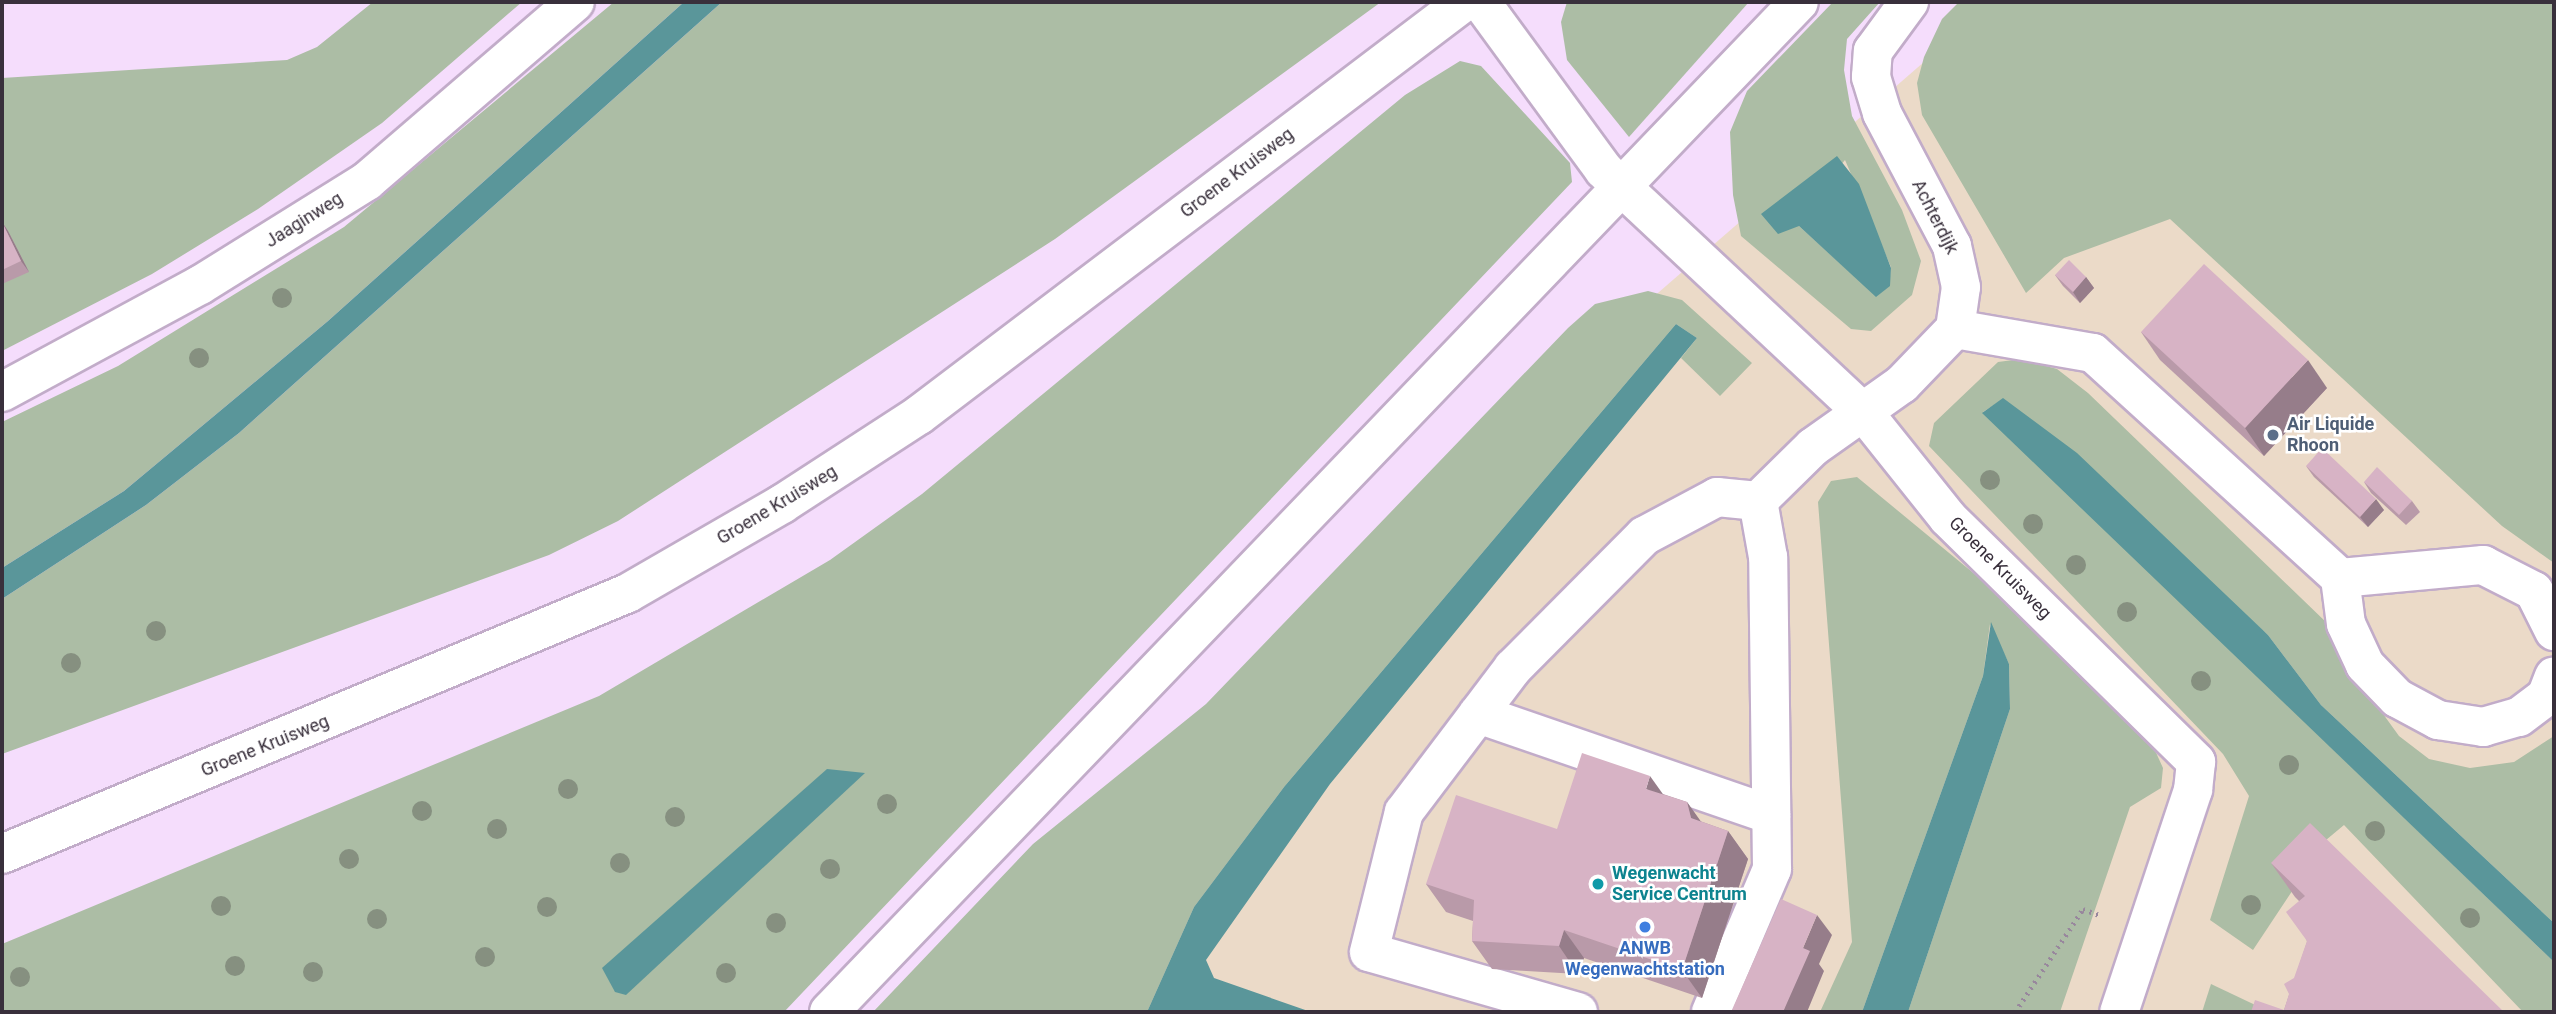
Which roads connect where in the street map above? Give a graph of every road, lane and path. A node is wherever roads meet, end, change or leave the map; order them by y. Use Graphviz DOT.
graph roads {
  1 [pos="575,2"];
  2 [pos="1464,2"];
  3 [pos="1481,2"];
  4 [pos="1799,2"];
  5 [pos="1909,2"];
  6 [pos="1622,186"];
  7 [pos="1955,328"];
  8 [pos="2,392"];
  9 [pos="1865,414"];
  10 [pos="1758,501"];
  11 [pos="2340,578"];
  12 [pos="2554,631"];
  13 [pos="2554,676"];
  14 [pos="1478,714"];
  15 [pos="1771,815"];
  16 [pos="2,854"];
  17 [pos="2146,931"];
  18 [pos="830,1012"];
  19 [pos="1578,1012"];
  20 [pos="1711,1012"];
  21 [pos="2015,1012"];
  22 [pos="2119,1012"];
  1 -- 8 [label="main road, Jaaginweg"];
  2 -- 16 [label="main road, Groene Kruisweg"];
  3 -- 6 [label="main road, Groene Kruisweg"];
  4 -- 6 [label="main road"];
  5 -- 7 [label="main road, Achterdijk"];
  6 -- 9 [label="main road, Groene Kruisweg"];
  6 -- 18 [label="main road"];
  7 -- 9 [label="main road"];
  7 -- 11 [label="main road"];
  9 -- 10 [label="main road"];
  9 -- 17 [label="main road, Groene Kruisweg"];
  10 -- 14 [label="main road"];
  10 -- 15 [label="main road"];
  11 -- 12 [label="main road"];
  11 -- 13 [label="main road"];
  14 -- 15 [label="main road"];
  14 -- 19 [label="main road"];
  15 -- 20 [label="main road"];
  17 -- 21 [label="path"];
  17 -- 22 [label="main road, Groene Kruisweg"];
}
